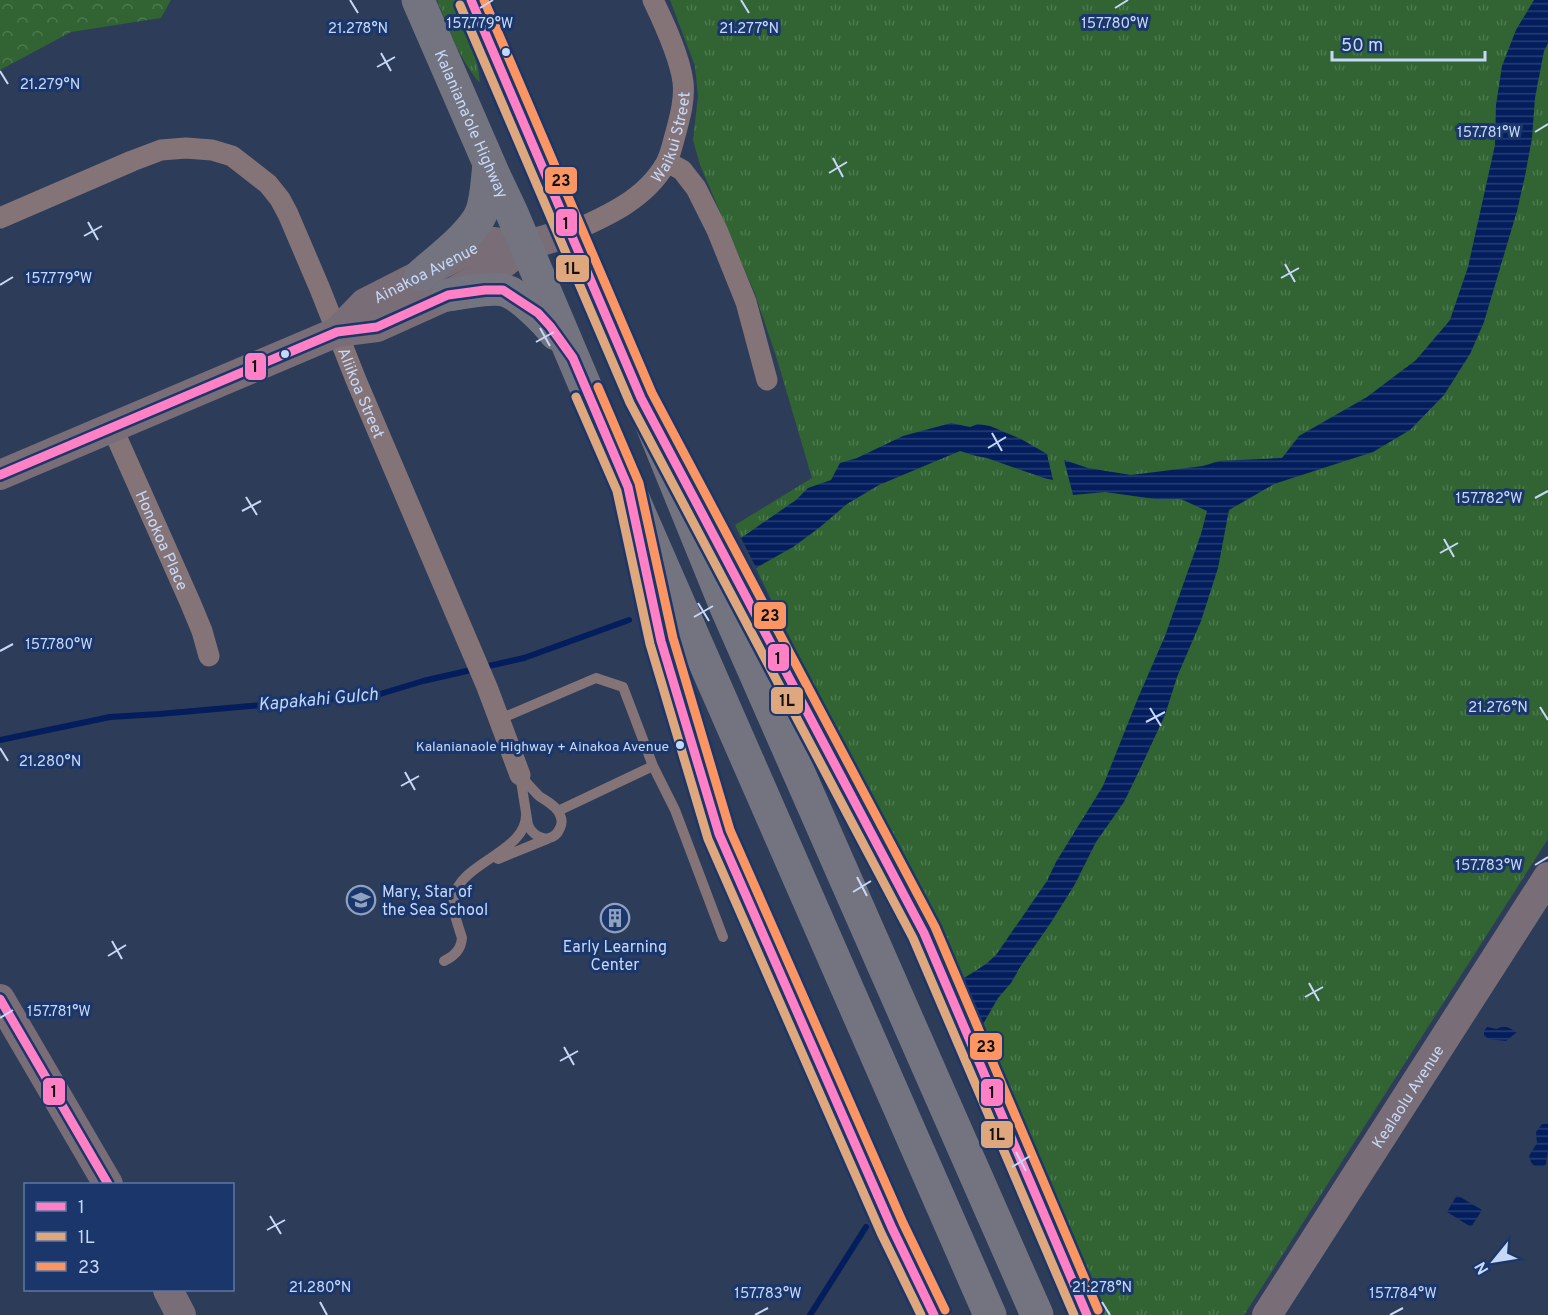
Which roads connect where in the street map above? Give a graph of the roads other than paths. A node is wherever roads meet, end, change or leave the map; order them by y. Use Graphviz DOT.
graph roads {
  1 [pos="418,0"];
  2 [pos="471,0"];
  3 [pos="653,0"];
  4 [pos="499,66"];
  5 [pos="667,162"];
  6 [pos="492,169"];
  7 [pos="0,218"];
  8 [pos="571,232"];
  9 [pos="525,246"];
  10 [pos="422,275"];
  11 [pos="448,295"];
  12 [pos="337,332"];
  13 [pos="573,358"];
  14 [pos="767,380"];
  15 [pos="641,398"];
  16 [pos="112,427"];
  17 [pos="0,475"];
  18 [pos="628,487"];
  19 [pos="209,656"];
  20 [pos="500,719"];
  21 [pos="653,766"];
  22 [pos="520,774"];
  23 [pos="558,811"];
  24 [pos="526,812"];
  25 [pos="550,838"];
  26 [pos="478,867"];
  27 [pos="1548,877"];
  28 [pos="723,937"];
  29 [pos="444,961"];
  30 [pos="0,999"];
  31 [pos="107,1183"];
  32 [pos="169,1291"];
  33 [pos="182,1315"];
  34 [pos="934,1315"];
  35 [pos="990,1315"];
  36 [pos="1037,1315"];
  37 [pos="1087,1315"];
  38 [pos="1267,1315"];
  1 -- 6 [label="highway, Kalaniana’ole Highway"];
  2 -- 4 [label="highway"];
  3 -- 5 [label="street, Waikui Street"];
  4 -- 6 [label="highway"];
  4 -- 8 [label="highway"];
  5 -- 8 [label="street, Waikui Street"];
  5 -- 14 [label="street"];
  6 -- 9 [label="highway, Kalaniana’ole Highway"];
  6 -- 10 [label="highway"];
  7 -- 12 [label="street, Aliikoa Street"];
  8 -- 9 [label="street, Ainakoa Avenue"];
  8 -- 15 [label="highway"];
  9 -- 10 [label="street, Ainakoa Avenue"];
  9 -- 11 [label="street, Ainakoa Avenue"];
  9 -- 13 [label="highway, Kalaniana’ole Highway"];
  10 -- 12 [label="street, Ainakoa Avenue"];
  11 -- 12 [label="street, Ainakoa Avenue"];
  11 -- 13 [label="highway"];
  12 -- 16 [label="street, Ainakoa Avenue"];
  12 -- 20 [label="street, Aliikoa Street"];
  13 -- 18 [label="highway"];
  15 -- 36 [label="highway"];
  15 -- 37 [label="highway"];
  16 -- 17 [label="street, Ainakoa Avenue"];
  16 -- 19 [label="street, Honokoa Place"];
  18 -- 34 [label="highway"];
  18 -- 35 [label="highway"];
  20 -- 21 [label="lane"];
  20 -- 22 [label="street, Aliikoa Street"];
  21 -- 23 [label="lane"];
  21 -- 28 [label="lane"];
  22 -- 23 [label="lane"];
  22 -- 24 [label="lane"];
  23 -- 25 [label="lane"];
  24 -- 25 [label="lane"];
  24 -- 26 [label="lane"];
  25 -- 26 [label="lane"];
  26 -- 29 [label="lane"];
  27 -- 38 [label="street, Kealaolu Avenue"];
  30 -- 31 [label="street"];
  32 -- 33 [label="street"];
}
